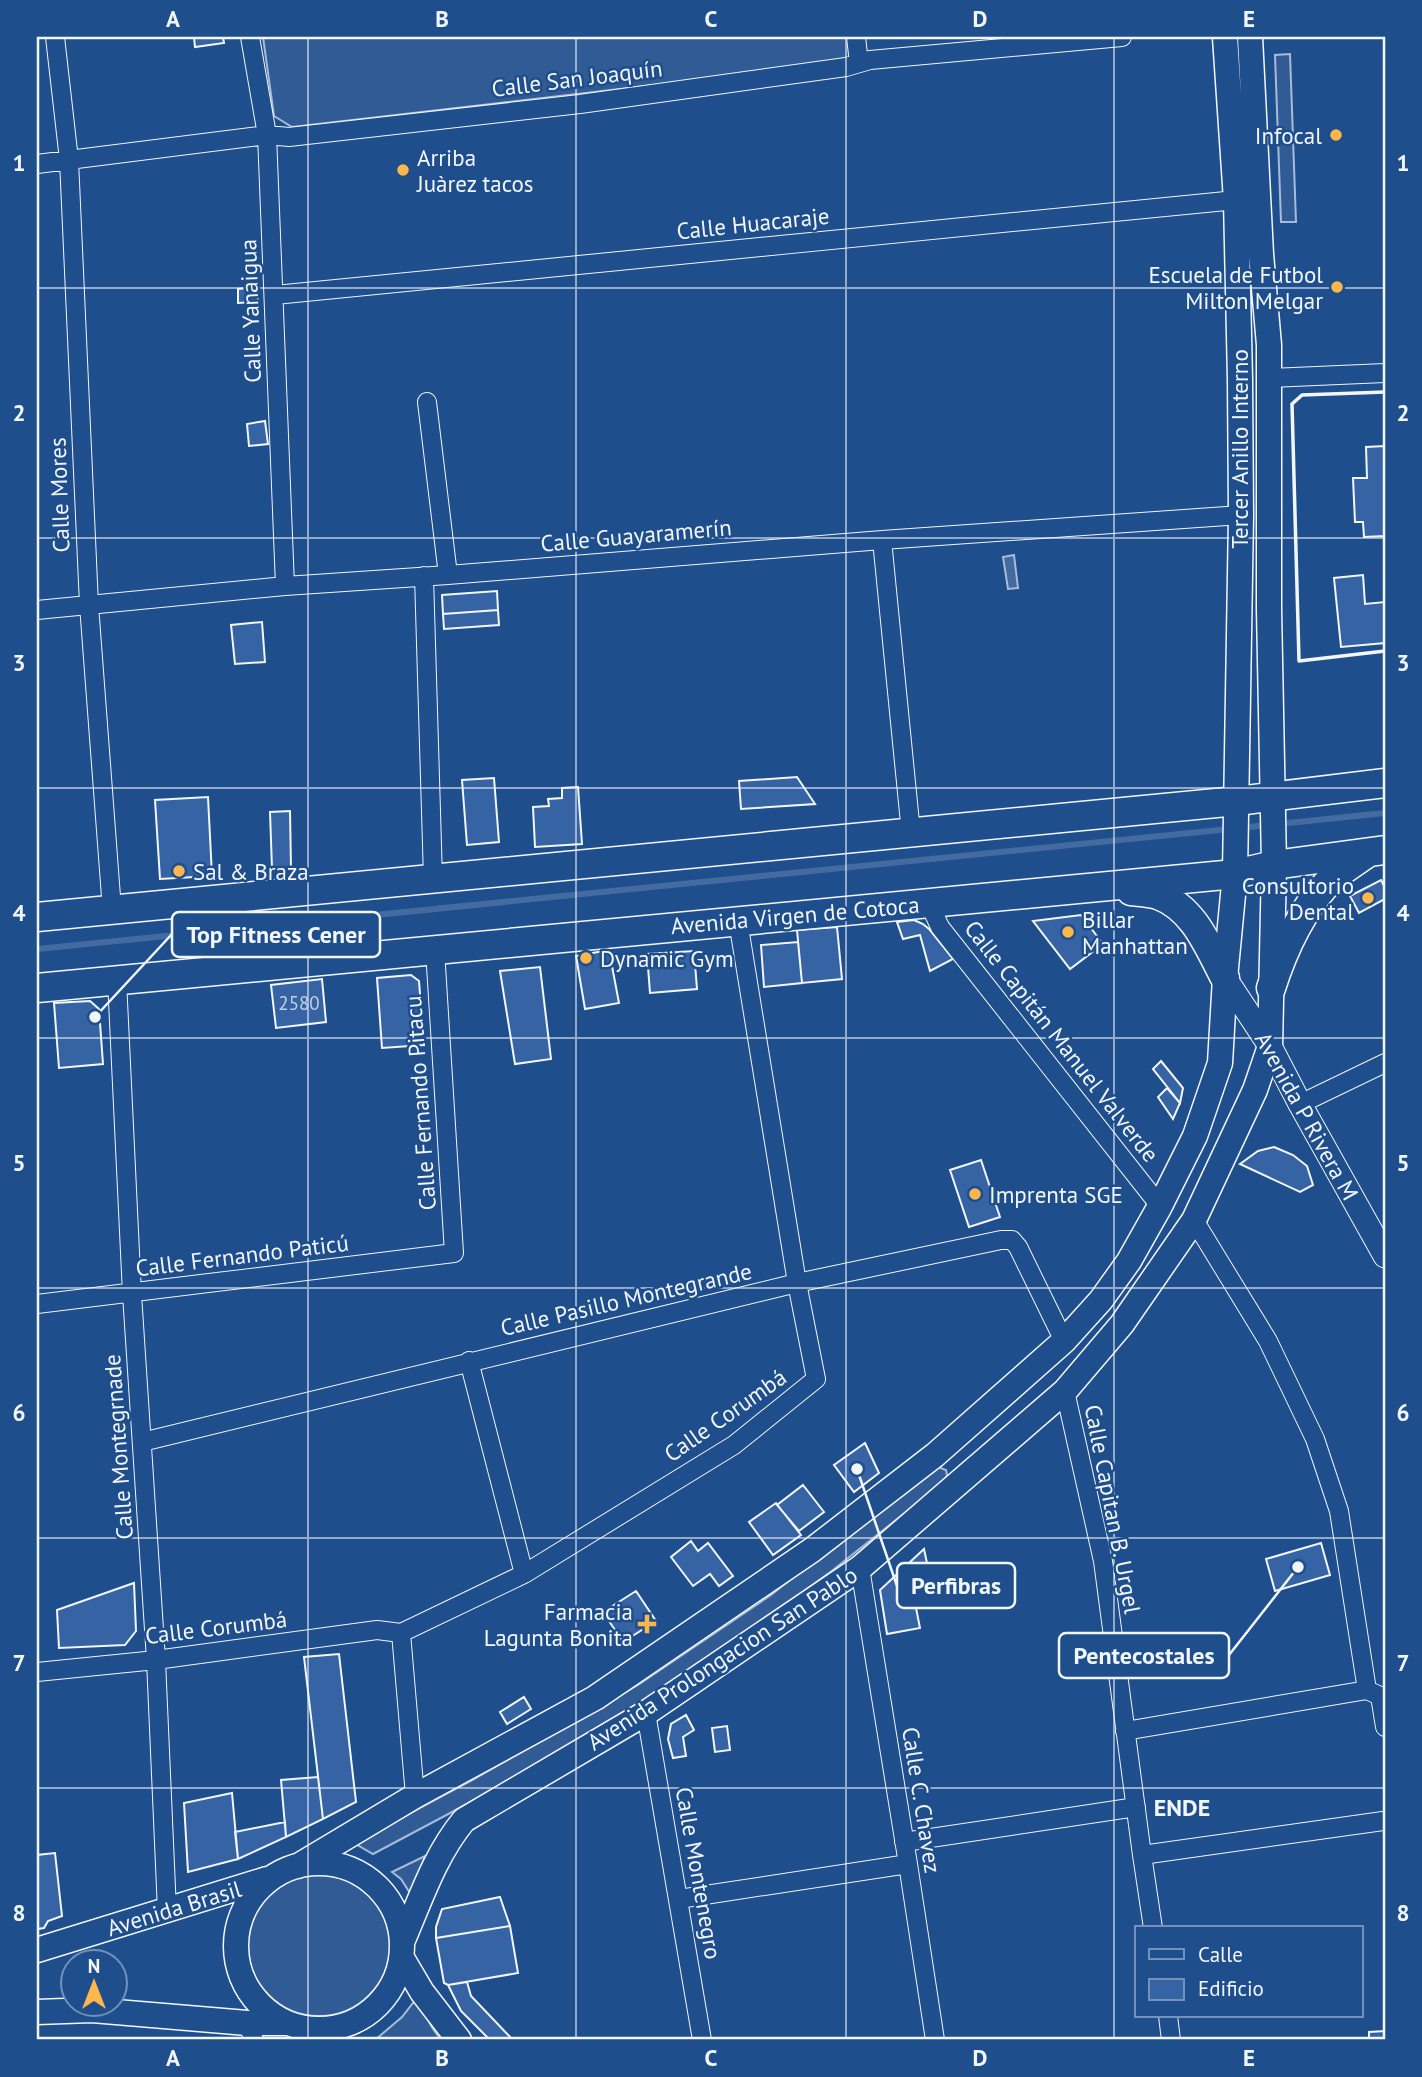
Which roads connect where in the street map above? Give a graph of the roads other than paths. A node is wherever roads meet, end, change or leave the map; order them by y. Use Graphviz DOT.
graph roads {
  1 [pos="55,37"];
  2 [pos="250,37"];
  3 [pos="856,37"];
  4 [pos="1122,37"];
  5 [pos="1225,37"];
  6 [pos="1235,37"];
  7 [pos="1250,37"];
  8 [pos="859,63"];
  9 [pos="267,135"];
  10 [pos="69,160"];
  11 [pos="37,164"];
  12 [pos="1236,200"];
  13 [pos="1261,254"];
  14 [pos="275,295"];
  15 [pos="1385,373"];
  16 [pos="1270,378"];
  17 [pos="427,402"];
  18 [pos="1241,515"];
  19 [pos="882,540"];
  20 [pos="448,575"];
  21 [pos="424,576"];
  22 [pos="285,586"];
  23 [pos="89,605"];
  24 [pos="37,610"];
  25 [pos="1271,681"];
  26 [pos="1385,783"];
  27 [pos="1273,801"];
  28 [pos="1237,805"];
  29 [pos="911,833"];
  30 [pos="1377,851"];
  31 [pos="1274,862"];
  32 [pos="1235,868"];
  33 [pos="433,879"];
  34 [pos="1100,886"];
  35 [pos="932,903"];
  36 [pos="111,910"];
  37 [pos="37,917"];
  38 [pos="738,921"];
  39 [pos="435,950"];
  40 [pos="1226,978"];
  41 [pos="117,980"];
  42 [pos="37,988"];
  43 [pos="1271,988"];
  44 [pos="1270,1046"];
  45 [pos="1385,1063"];
  46 [pos="1300,1104"];
  47 [pos="1160,1206"];
  48 [pos="1194,1220"];
  49 [pos="1383,1246"];
  50 [pos="454,1252"];
  51 [pos="797,1283"];
  52 [pos="132,1294"];
  53 [pos="37,1304"];
  54 [pos="1064,1341"];
  55 [pos="469,1361"];
  56 [pos="1065,1391"];
  57 [pos="960,1432"];
  58 [pos="142,1442"];
  59 [pos="935,1455"];
  60 [pos="984,1460"];
  61 [pos="958,1483"];
  62 [pos="860,1568"];
  63 [pos="524,1574"];
  64 [pos="401,1633"];
  65 [pos="156,1660"];
  66 [pos="37,1672"];
  67 [pos="1367,1690"];
  68 [pos="646,1713"];
  69 [pos="1385,1727"];
  70 [pos="1125,1731"];
  71 [pos="415,1796"];
  72 [pos="1136,1807"];
  73 [pos="1385,1826"];
  74 [pos="904,1842"];
  75 [pos="1142,1855"];
  76 [pos="908,1864"];
  77 [pos="298,1866"];
  78 [pos="271,1878"];
  79 [pos="679,1899"];
  80 [pos="167,1911"];
  81 [pos="1153,1926"];
  82 [pos="403,1949"];
  83 [pos="37,1950"];
  84 [pos="37,2012"];
  85 [pos="1168,2018"];
  86 [pos="309,2031"];
  87 [pos="251,2032"];
  88 [pos="460,2040"];
  89 [pos="702,2040"];
  90 [pos="935,2040"];
  91 [pos="1171,2040"];
  1 -- 10 [label="street, Calle Mores"];
  2 -- 9 [label="street, Calle Yanaigua"];
  3 -- 8 [label="street"];
  4 -- 8 [label="street, Calle San Joaquín"];
  5 -- 12 [label="main road, Tercer Anillo Interno"];
  6 -- 13 [label="main road"];
  7 -- 13 [label="main road, Tercer Anillo Interno"];
  8 -- 9 [label="street, Calle San Joaquín"];
  9 -- 10 [label="street, Calle San Joaquín"];
  9 -- 14 [label="street, Calle Yanaigua"];
  10 -- 11 [label="street, Calle San Joaquín"];
  10 -- 23 [label="street, Calle Mores"];
  12 -- 14 [label="street, Calle Huacaraje"];
  12 -- 16 [label="main road"];
  12 -- 18 [label="main road, Tercer Anillo Interno"];
  13 -- 16 [label="main road, Tercer Anillo Interno"];
  14 -- 22 [label="street, Calle Yanaigua"];
  15 -- 16 [label="street"];
  16 -- 25 [label="main road, Tercer Anillo Interno"];
  17 -- 20 [label="street"];
  18 -- 19 [label="street, Calle Guayaramerín"];
  18 -- 25 [label="main road"];
  18 -- 28 [label="main road, Tercer Anillo Interno"];
  19 -- 20 [label="street, Calle Guayaramerín"];
  19 -- 29 [label="street"];
  20 -- 21 [label="street, Calle Guayaramerín"];
  21 -- 22 [label="street, Calle Guayaramerín"];
  21 -- 33 [label="street"];
  22 -- 23 [label="street, Calle Guayaramerín"];
  23 -- 24 [label="street, Calle Guayaramerín"];
  23 -- 36 [label="street, Calle Mores"];
  25 -- 27 [label="main road, Tercer Anillo Interno"];
  26 -- 27 [label="main road"];
  27 -- 28 [label="main road"];
  27 -- 31 [label="main road, Tercer Anillo Interno"];
  28 -- 29 [label="main road"];
  28 -- 32 [label="main road, Tercer Anillo Interno"];
  29 -- 33 [label="main road"];
  30 -- 31 [label="main road, Avenida Virgen de Cotoca"];
  30 -- 43 [label="main road"];
  31 -- 32 [label="main road, Avenida Virgen de Cotoca"];
  31 -- 43 [label="main road, Avenida Prolongacion San Pablo"];
  32 -- 34 [label="main road, Avenida Virgen de Cotoca"];
  32 -- 40 [label="main road, Avenida Prolongacion San Pablo"];
  33 -- 36 [label="main road"];
  34 -- 35 [label="main road, Avenida Virgen de Cotoca"];
  34 -- 40 [label="main road"];
  35 -- 38 [label="main road, Avenida Virgen de Cotoca"];
  35 -- 47 [label="street, Calle Capitán Manuel Valverde"];
  36 -- 37 [label="main road"];
  38 -- 39 [label="main road, Avenida Virgen de Cotoca"];
  38 -- 51 [label="street, Calle Corumbá"];
  39 -- 41 [label="main road, Avenida Virgen de Cotoca"];
  39 -- 50 [label="street, Calle Fernando Pitacu"];
  40 -- 44 [label="street, Avenida P Rivera M"];
  40 -- 47 [label="main road, Avenida Prolongacion San Pablo"];
  41 -- 42 [label="main road, Avenida Virgen de Cotoca"];
  41 -- 52 [label="street, Calle Montegrnade"];
  43 -- 44 [label="main road, Avenida Prolongacion San Pablo"];
  44 -- 46 [label="street, Avenida P Rivera M"];
  44 -- 48 [label="main road, Avenida Prolongacion San Pablo"];
  45 -- 46 [label="street"];
  46 -- 49 [label="street, Avenida P Rivera M"];
  47 -- 54 [label="main road, Avenida Prolongacion San Pablo"];
  48 -- 56 [label="main road, Avenida Prolongacion San Pablo"];
  48 -- 67 [label="street"];
  50 -- 52 [label="street, Calle Fernando Paticú"];
  51 -- 54 [label="street, Calle Pasillo Montegrande"];
  51 -- 55 [label="street, Calle Pasillo Montegrande"];
  51 -- 63 [label="street, Calle Corumbá"];
  52 -- 53 [label="street, Calle Fernando Paticú"];
  52 -- 58 [label="street, Calle Montegrnade"];
  54 -- 57 [label="main road, Avenida Prolongacion San Pablo"];
  55 -- 58 [label="street, Calle Pasillo Montegrande"];
  55 -- 63 [label="street"];
  56 -- 60 [label="main road, Avenida Prolongacion San Pablo"];
  56 -- 70 [label="street, Calle Capitan B. Urgel"];
  57 -- 59 [label="main road, Avenida Prolongacion San Pablo"];
  57 -- 60 [label="main road"];
  58 -- 65 [label="street, Calle Montegrnade"];
  59 -- 61 [label="main road"];
  59 -- 71 [label="main road, Avenida Prolongacion San Pablo"];
  60 -- 61 [label="main road, Avenida Prolongacion San Pablo"];
  61 -- 62 [label="main road, Avenida Prolongacion San Pablo"];
  62 -- 68 [label="main road, Avenida Prolongacion San Pablo"];
  62 -- 74 [label="street, Calle C. Chavez"];
  63 -- 64 [label="street, Calle Corumbá"];
  64 -- 65 [label="street, Calle Corumbá"];
  64 -- 71 [label="street"];
  65 -- 66 [label="street, Calle Corumbá"];
  65 -- 80 [label="street, Calle Montegrnade"];
  67 -- 69 [label="street"];
  67 -- 70 [label="street"];
  68 -- 79 [label="street, Calle Montenegro"];
  68 -- 82 [label="main road, Avenida Prolongacion San Pablo"];
  70 -- 72 [label="street, Calle Capitan B. Urgel"];
  71 -- 77 [label="main road, Avenida Prolongacion San Pablo"];
  72 -- 74 [label="street"];
  72 -- 75 [label="street, Calle Capitan B. Urgel"];
  73 -- 75 [label="street"];
  74 -- 76 [label="street, Calle C. Chavez"];
  75 -- 81 [label="street, Calle Capitan B. Urgel"];
  76 -- 79 [label="street"];
  76 -- 90 [label="street, Calle C. Chavez"];
  77 -- 78 [label="main road"];
  77 -- 82 [label="main road"];
  78 -- 80 [label="main road, Avenida Brasil"];
  78 -- 86 [label="main road"];
  79 -- 89 [label="street, Calle Montenegro"];
  80 -- 83 [label="main road, Avenida Brasil"];
  82 -- 86 [label="main road"];
  82 -- 88 [label="main road"];
  84 -- 87 [label="main road"];
  85 -- 91 [label="street"];
  86 -- 87 [label="main road"];
}
